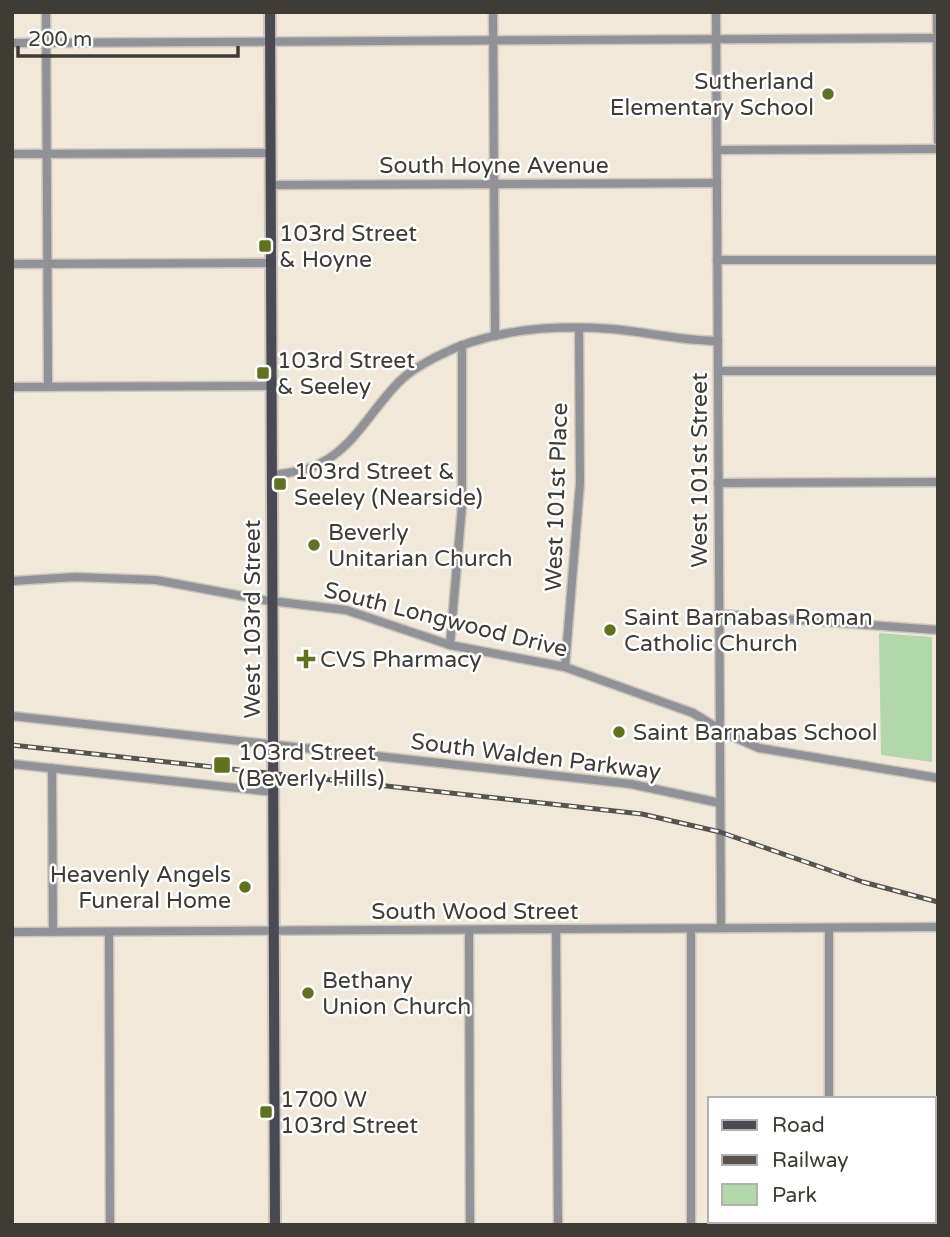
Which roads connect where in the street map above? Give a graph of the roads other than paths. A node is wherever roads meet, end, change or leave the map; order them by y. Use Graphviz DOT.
graph roads {
  1 [pos="46,12"];
  2 [pos="270,12"];
  3 [pos="492,12"];
  4 [pos="716,12"];
  5 [pos="937,12"];
  6 [pos="938,38"];
  7 [pos="716,39"];
  8 [pos="493,40"];
  9 [pos="270,41"];
  10 [pos="46,42"];
  11 [pos="12,43"];
  12 [pos="938,141"];
  13 [pos="938,149"];
  14 [pos="717,150"];
  15 [pos="271,153"];
  16 [pos="12,154"];
  17 [pos="46,154"];
  18 [pos="717,183"];
  19 [pos="493,184"];
  20 [pos="271,185"];
  21 [pos="717,260"];
  22 [pos="938,260"];
  23 [pos="271,263"];
  24 [pos="12,264"];
  25 [pos="47,264"];
  26 [pos="579,328"];
  27 [pos="495,336"];
  28 [pos="718,341"];
  29 [pos="462,345"];
  30 [pos="718,371"];
  31 [pos="938,371"];
  32 [pos="272,386"];
  33 [pos="12,387"];
  34 [pos="48,387"];
  35 [pos="272,475"];
  36 [pos="938,482"];
  37 [pos="718,483"];
  38 [pos="12,581"];
  39 [pos="273,601"];
  40 [pos="719,614"];
  41 [pos="938,630"];
  42 [pos="450,645"];
  43 [pos="565,667"];
  44 [pos="12,716"];
  45 [pos="720,730"];
  46 [pos="274,746"];
  47 [pos="12,764"];
  48 [pos="52,768"];
  49 [pos="938,778"];
  50 [pos="274,792"];
  51 [pos="720,803"];
  52 [pos="938,927"];
  53 [pos="721,928"];
  54 [pos="829,928"];
  55 [pos="556,929"];
  56 [pos="691,929"];
  57 [pos="469,930"];
  58 [pos="274,931"];
  59 [pos="12,932"];
  60 [pos="53,932"];
  61 [pos="109,932"];
  62 [pos="829,1097"];
  63 [pos="110,1225"];
  64 [pos="275,1225"];
  65 [pos="470,1225"];
  66 [pos="558,1225"];
  67 [pos="691,1225"];
  1 -- 10 [label="street"];
  2 -- 9 [label="main road, West 103rd Street"];
  3 -- 8 [label="street"];
  4 -- 7 [label="street, West 101st Street"];
  5 -- 6 [label="street"];
  6 -- 7 [label="street"];
  6 -- 12 [label="street"];
  7 -- 8 [label="street"];
  7 -- 14 [label="street, West 101st Street"];
  8 -- 9 [label="street"];
  8 -- 19 [label="street"];
  9 -- 10 [label="street"];
  9 -- 15 [label="main road, West 103rd Street"];
  10 -- 11 [label="street"];
  10 -- 17 [label="street"];
  13 -- 14 [label="street"];
  14 -- 18 [label="street, West 101st Street"];
  15 -- 17 [label="street"];
  15 -- 20 [label="main road, West 103rd Street"];
  16 -- 17 [label="street"];
  17 -- 25 [label="street"];
  18 -- 19 [label="street, South Hoyne Avenue"];
  18 -- 21 [label="street, West 101st Street"];
  19 -- 20 [label="street, South Hoyne Avenue"];
  19 -- 27 [label="street"];
  20 -- 23 [label="main road, West 103rd Street"];
  21 -- 22 [label="street"];
  21 -- 28 [label="street, West 101st Street"];
  23 -- 25 [label="street"];
  23 -- 32 [label="main road, West 103rd Street"];
  24 -- 25 [label="street"];
  25 -- 34 [label="street"];
  26 -- 27 [label="street"];
  26 -- 28 [label="street"];
  26 -- 43 [label="street, West 101st Place"];
  27 -- 29 [label="street"];
  28 -- 30 [label="street, West 101st Street"];
  29 -- 35 [label="street"];
  29 -- 42 [label="street"];
  30 -- 31 [label="street"];
  30 -- 37 [label="street, West 101st Street"];
  32 -- 34 [label="street"];
  32 -- 35 [label="main road, West 103rd Street"];
  33 -- 34 [label="street"];
  35 -- 39 [label="main road, West 103rd Street"];
  36 -- 37 [label="street"];
  37 -- 40 [label="street, West 101st Street"];
  38 -- 39 [label="street, South Longwood Drive"];
  39 -- 42 [label="street, South Longwood Drive"];
  39 -- 46 [label="main road, West 103rd Street"];
  40 -- 41 [label="street"];
  40 -- 45 [label="street, West 101st Street"];
  42 -- 43 [label="street, South Longwood Drive"];
  43 -- 45 [label="street, South Longwood Drive"];
  44 -- 46 [label="street, South Walden Parkway"];
  45 -- 49 [label="street, South Longwood Drive"];
  45 -- 51 [label="street, West 101st Street"];
  46 -- 50 [label="main road, West 103rd Street"];
  46 -- 51 [label="street, South Walden Parkway"];
  47 -- 48 [label="street"];
  48 -- 50 [label="street"];
  48 -- 60 [label="street"];
  50 -- 58 [label="main road, West 103rd Street"];
  51 -- 53 [label="street, West 101st Street"];
  52 -- 54 [label="street, South Wood Street"];
  53 -- 54 [label="street, South Wood Street"];
  53 -- 56 [label="street, South Wood Street"];
  54 -- 62 [label="street"];
  55 -- 56 [label="street, South Wood Street"];
  55 -- 57 [label="street, South Wood Street"];
  55 -- 66 [label="street"];
  56 -- 67 [label="street"];
  57 -- 58 [label="street, South Wood Street"];
  57 -- 65 [label="street"];
  58 -- 61 [label="street, South Wood Street"];
  58 -- 64 [label="main road, West 103rd Street"];
  59 -- 60 [label="street, South Wood Street"];
  60 -- 61 [label="street, South Wood Street"];
  61 -- 63 [label="street"];
}
